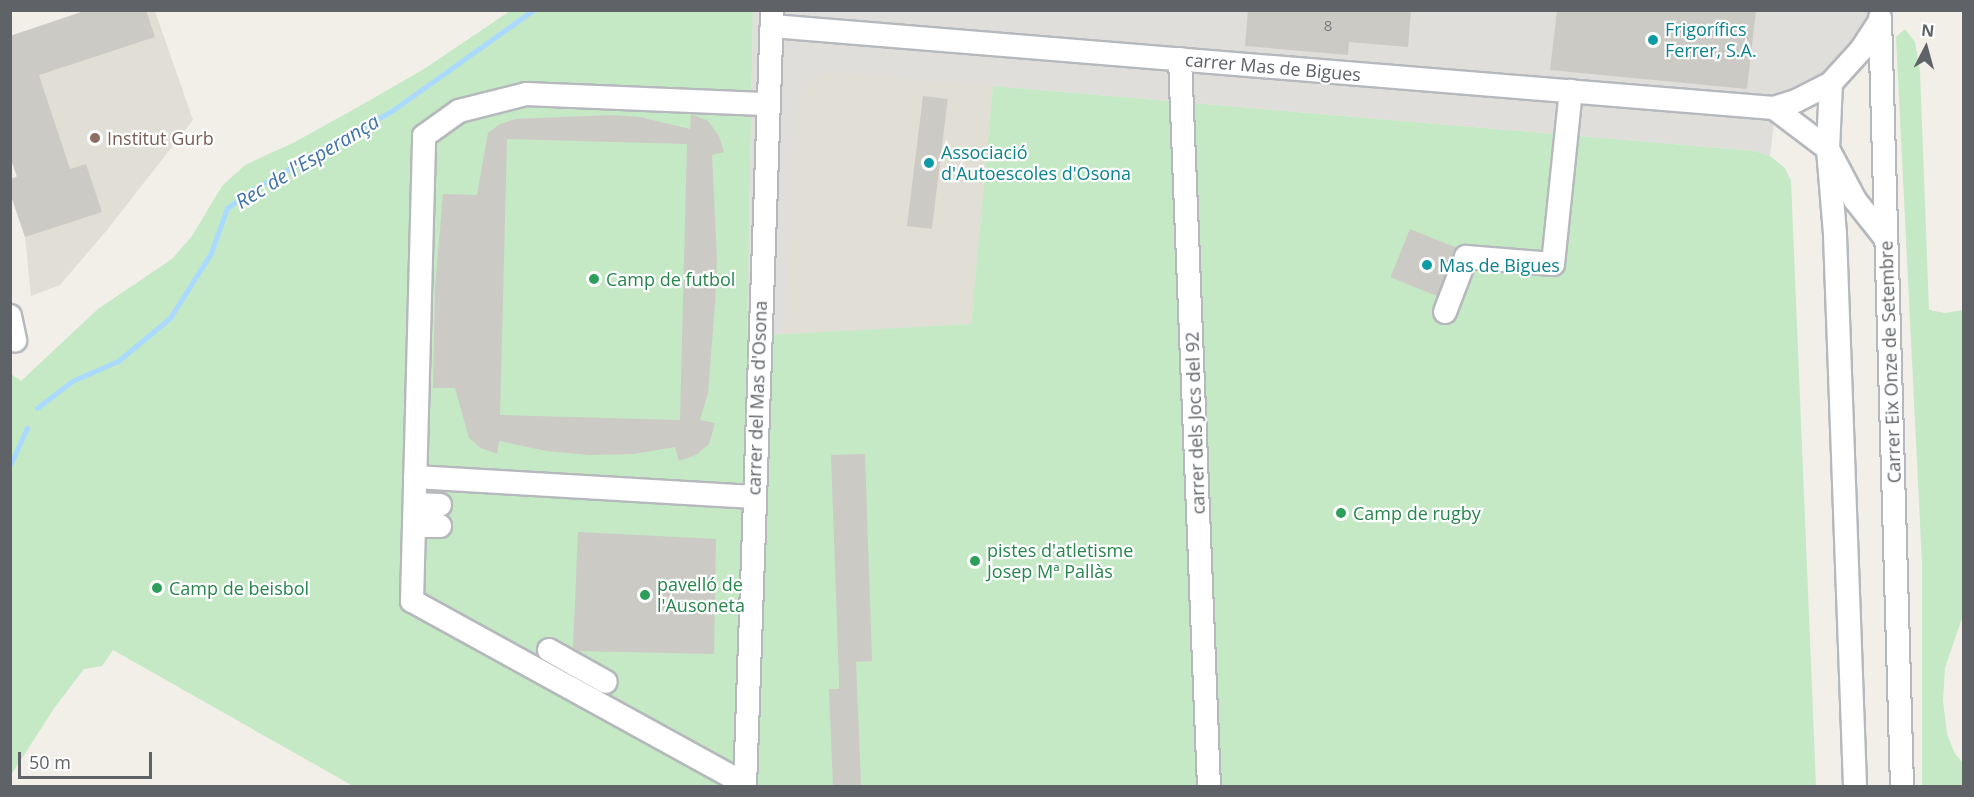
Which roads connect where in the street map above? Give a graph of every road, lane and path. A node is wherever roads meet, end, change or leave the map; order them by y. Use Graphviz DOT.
graph roads {
  1 [pos="1880,16"];
  2 [pos="772,18"];
  3 [pos="1180,59"];
  4 [pos="1831,83"];
  5 [pos="1571,91"];
  6 [pos="769,104"];
  7 [pos="1774,108"];
  8 [pos="1828,149"];
  9 [pos="1855,200"];
  10 [pos="1832,218"];
  11 [pos="1886,239"];
  12 [pos="1446,312"];
  13 [pos="10,315"];
  14 [pos="15,340"];
  15 [pos="416,477"];
  16 [pos="753,497"];
  17 [pos="414,515"];
  18 [pos="440,516"];
  19 [pos="549,650"];
  20 [pos="606,682"];
  21 [pos="1899,714"];
  22 [pos="745,785"];
  23 [pos="1209,786"];
  24 [pos="1856,786"];
  25 [pos="1893,786"];
  26 [pos="1902,786"];
  1 -- 4 [label="street, carrer Mas de Bigues"];
  1 -- 11 [label="street, Carrer Eix Onze de Setembre"];
  2 -- 3 [label="street, carrer Mas de Bigues"];
  2 -- 6 [label="street, carrer del Mas d'Osona"];
  3 -- 5 [label="street, carrer Mas de Bigues"];
  3 -- 23 [label="street, carrer dels Jocs del 92"];
  4 -- 7 [label="street, carrer Mas de Bigues"];
  4 -- 8 [label="street"];
  5 -- 7 [label="street, carrer Mas de Bigues"];
  5 -- 12 [label="street"];
  6 -- 15 [label="street"];
  6 -- 16 [label="street, carrer del Mas d'Osona"];
  7 -- 8 [label="street"];
  8 -- 9 [label="street"];
  8 -- 10 [label="street"];
  9 -- 10 [label="street"];
  9 -- 11 [label="street"];
  10 -- 24 [label="street"];
  11 -- 21 [label="street, Carrer Eix Onze de Setembre"];
  13 -- 14 [label="street"];
  15 -- 16 [label="street"];
  15 -- 17 [label="street"];
  16 -- 22 [label="street, carrer del Mas d'Osona"];
  17 -- 18 [label="street"];
  17 -- 22 [label="street"];
  19 -- 20 [label="street"];
  21 -- 25 [label="street, Carrer Eix Onze de Setembre"];
  21 -- 26 [label="street, Carrer Eix Onze de Setembre"];
}
